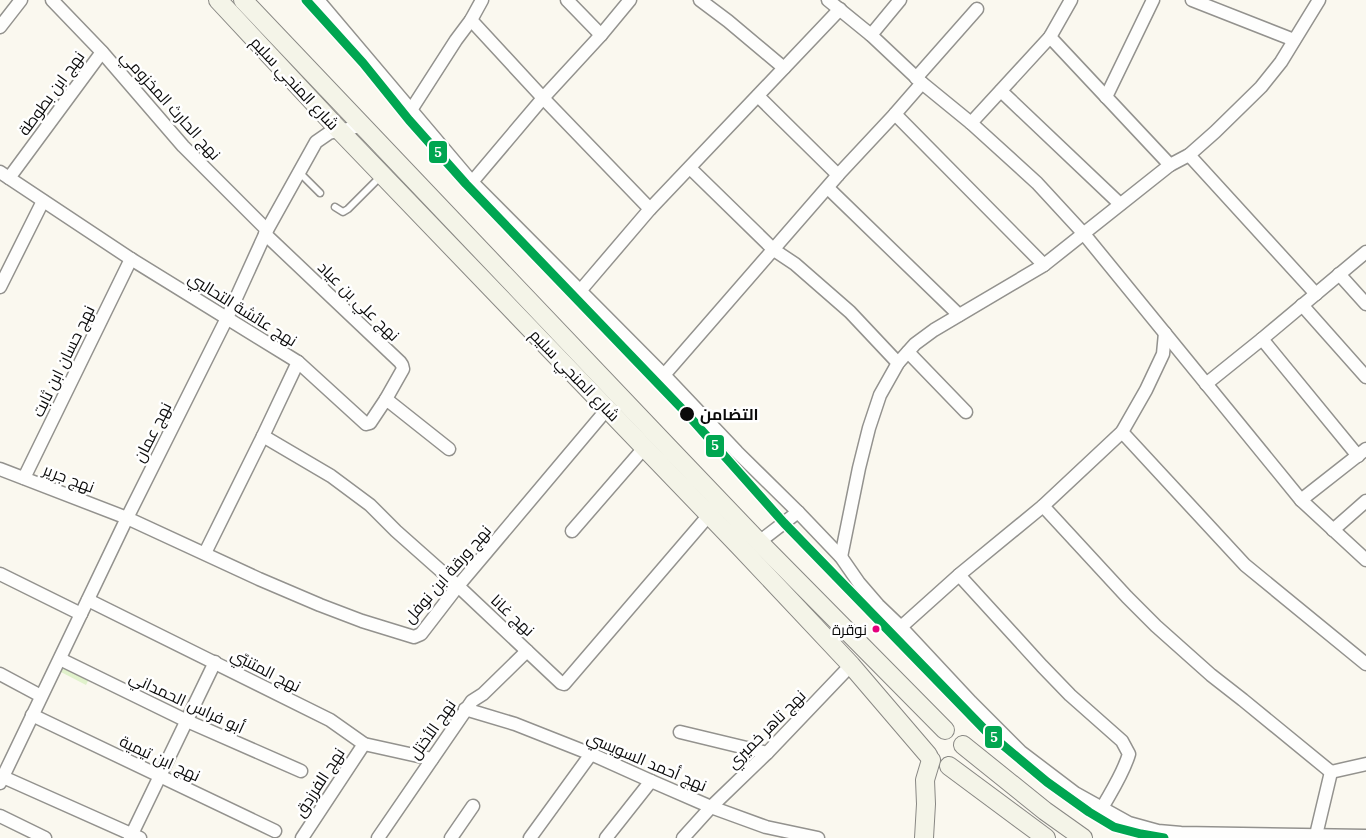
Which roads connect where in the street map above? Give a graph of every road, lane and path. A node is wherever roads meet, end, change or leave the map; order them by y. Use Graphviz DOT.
graph roads {
  1 [pos="21,0"];
  2 [pos="52,0"];
  3 [pos="218,0"];
  4 [pos="243,0"];
  5 [pos="482,0"];
  6 [pos="567,0"];
  7 [pos="630,0"];
  8 [pos="700,0"];
  9 [pos="828,0"];
  10 [pos="900,0"];
  11 [pos="1071,0"];
  12 [pos="1153,0"];
  13 [pos="1192,0"];
  14 [pos="1319,0"];
  15 [pos="321,1"];
  16 [pos="1222,6"];
  17 [pos="840,9"];
  18 [pos="977,10"];
  19 [pos="470,20"];
  20 [pos="0,27"];
  21 [pos="601,35"];
  22 [pos="871,35"];
  23 [pos="1050,37"];
  24 [pos="1294,40"];
  25 [pos="102,52"];
  26 [pos="784,68"];
  27 [pos="919,80"];
  28 [pos="1001,91"];
  29 [pos="758,96"];
  30 [pos="1106,97"];
  31 [pos="543,98"];
  32 [pos="412,110"];
  33 [pos="895,114"];
  34 [pos="971,123"];
  35 [pos="361,126"];
  36 [pos="340,130"];
  37 [pos="1189,155"];
  38 [pos="1170,165"];
  39 [pos="690,168"];
  40 [pos="299,172"];
  41 [pos="5,175"];
  42 [pos="382,175"];
  43 [pos="838,175"];
  44 [pos="472,182"];
  45 [pos="828,188"];
  46 [pos="320,193"];
  47 [pos="43,201"];
  48 [pos="1120,204"];
  49 [pos="335,207"];
  50 [pos="650,209"];
  51 [pos="266,232"];
  52 [pos="1084,234"];
  53 [pos="774,250"];
  54 [pos="1366,252"];
  55 [pos="131,259"];
  56 [pos="1044,265"];
  57 [pos="1339,274"];
  58 [pos="0,287"];
  59 [pos="580,291"];
  60 [pos="1316,294"];
  61 [pos="1366,304"];
  62 [pos="1302,305"];
  63 [pos="959,315"];
  64 [pos="227,318"];
  65 [pos="1165,333"];
  66 [pos="1262,339"];
  67 [pos="908,352"];
  68 [pos="298,362"];
  69 [pos="898,363"];
  70 [pos="664,376"];
  71 [pos="1366,377"];
  72 [pos="1206,384"];
  73 [pos="386,399"];
  74 [pos="608,408"];
  75 [pos="966,412"];
  76 [pos="1122,432"];
  77 [pos="263,436"];
  78 [pos="644,448"];
  79 [pos="449,449"];
  80 [pos="1362,453"];
  81 [pos="0,469"];
  82 [pos="24,478"];
  83 [pos="1301,500"];
  84 [pos="1366,501"];
  85 [pos="1043,506"];
  86 [pos="798,512"];
  87 [pos="709,515"];
  88 [pos="127,518"];
  89 [pos="1333,530"];
  90 [pos="572,531"];
  91 [pos="759,542"];
  92 [pos="205,553"];
  93 [pos="840,557"];
  94 [pos="1366,560"];
  95 [pos="0,574"];
  96 [pos="959,575"];
  97 [pos="458,586"];
  98 [pos="88,600"];
  99 [pos="81,614"];
  100 [pos="901,627"];
  101 [pos="527,651"];
  102 [pos="60,659"];
  103 [pos="215,662"];
  104 [pos="1366,664"];
  105 [pos="851,665"];
  106 [pos="0,674"];
  107 [pos="41,696"];
  108 [pos="465,710"];
  109 [pos="32,715"];
  110 [pos="187,721"];
  111 [pos="945,730"];
  112 [pos="680,732"];
  113 [pos="364,744"];
  114 [pos="963,745"];
  115 [pos="767,753"];
  116 [pos="591,754"];
  117 [pos="432,758"];
  118 [pos="938,762"];
  119 [pos="1366,764"];
  120 [pos="301,771"];
  121 [pos="1331,772"];
  122 [pos="160,776"];
  123 [pos="1,780"];
  124 [pos="651,781"];
  125 [pos="473,806"];
  126 [pos="711,806"];
  127 [pos="1102,808"];
  128 [pos="0,816"];
  129 [pos="275,831"];
  130 [pos="765,833"];
  131 [pos="1316,835"];
  132 [pos="1366,836"];
  133 [pos="134,837"];
  134 [pos="453,837"];
  135 [pos="45,838"];
  136 [pos="302,838"];
  137 [pos="378,838"];
  138 [pos="530,838"];
  139 [pos="606,838"];
  140 [pos="683,838"];
  141 [pos="818,838"];
  142 [pos="924,838"];
  143 [pos="1046,838"];
  144 [pos="1083,838"];
  1 -- 20 [label="street"];
  2 -- 25 [label="street, نهج الحارث المخزومي"];
  3 -- 36 [label="main road, شارع المنجي سليم"];
  4 -- 35 [label="main road, شارع المنجي سليم"];
  5 -- 19 [label="street"];
  6 -- 21 [label="street"];
  7 -- 21 [label="street"];
  8 -- 26 [label="street"];
  9 -- 17 [label="street"];
  10 -- 22 [label="street"];
  11 -- 23 [label="street"];
  12 -- 30 [label="street"];
  13 -- 16 [label="street"];
  14 -- 24 [label="street"];
  15 -- 32 [label="street"];
  16 -- 24 [label="street"];
  17 -- 22 [label="street"];
  17 -- 26 [label="street"];
  18 -- 27 [label="street"];
  19 -- 31 [label="street"];
  19 -- 32 [label="street"];
  21 -- 31 [label="street"];
  22 -- 27 [label="street"];
  23 -- 28 [label="street"];
  23 -- 30 [label="street"];
  24 -- 37 [label="street"];
  25 -- 41 [label="street, نهج ابن بطوطة"];
  25 -- 51 [label="street, نهج الحارث المخزومي"];
  26 -- 29 [label="street"];
  27 -- 33 [label="street"];
  27 -- 34 [label="street"];
  28 -- 34 [label="street"];
  28 -- 48 [label="street"];
  29 -- 39 [label="street"];
  29 -- 43 [label="street"];
  30 -- 38 [label="street"];
  31 -- 44 [label="street"];
  31 -- 50 [label="street"];
  32 -- 44 [label="street"];
  33 -- 43 [label="street"];
  33 -- 56 [label="street"];
  34 -- 52 [label="street"];
  35 -- 36 [label="street, نهج عمان"];
  35 -- 91 [label="main road, شارع المنجي سليم"];
  36 -- 40 [label="street, نهج عمان"];
  36 -- 42 [label="main road, شارع المنجي سليم"];
  37 -- 38 [label="street"];
  37 -- 60 [label="street"];
  38 -- 48 [label="street"];
  39 -- 50 [label="street"];
  39 -- 53 [label="street"];
  40 -- 46 [label="lane"];
  40 -- 51 [label="street, نهج عمان"];
  41 -- 47 [label="street, نهج عائشة التحالبي"];
  42 -- 49 [label="lane"];
  42 -- 74 [label="main road, شارع المنجي سليم"];
  43 -- 45 [label="street"];
  44 -- 59 [label="street"];
  45 -- 53 [label="street"];
  45 -- 63 [label="street"];
  47 -- 55 [label="street, نهج عائشة التحالبي"];
  47 -- 58 [label="street"];
  48 -- 52 [label="street"];
  50 -- 59 [label="street"];
  51 -- 64 [label="street, نهج عمان"];
  51 -- 73 [label="street, نهج علي بن عياد"];
  52 -- 56 [label="street"];
  52 -- 65 [label="street"];
  53 -- 69 [label="street"];
  53 -- 70 [label="street"];
  54 -- 57 [label="street"];
  55 -- 64 [label="street, نهج عائشة التحالبي"];
  55 -- 82 [label="street, نهج حسان ابن ثابت"];
  56 -- 63 [label="street"];
  57 -- 60 [label="street"];
  57 -- 61 [label="street"];
  59 -- 70 [label="street"];
  60 -- 62 [label="street"];
  62 -- 66 [label="street"];
  62 -- 71 [label="street"];
  63 -- 67 [label="street"];
  64 -- 68 [label="street, نهج عائشة التحالبي"];
  64 -- 88 [label="street, نهج عمان"];
  65 -- 72 [label="street"];
  65 -- 76 [label="street"];
  66 -- 72 [label="street"];
  66 -- 80 [label="street"];
  67 -- 69 [label="street"];
  67 -- 75 [label="street"];
  68 -- 73 [label="street, نهج عائشة التحالبي"];
  68 -- 77 [label="street"];
  69 -- 93 [label="street"];
  70 -- 86 [label="street"];
  72 -- 83 [label="street"];
  73 -- 79 [label="street"];
  74 -- 78 [label="main road, شارع المنجي سليم"];
  74 -- 97 [label="street, نهج ورقة ابن نوفل"];
  76 -- 85 [label="street"];
  76 -- 104 [label="street"];
  77 -- 92 [label="street"];
  77 -- 97 [label="street, نهج غانا"];
  78 -- 87 [label="main road, شارع المنجي سليم"];
  78 -- 90 [label="street"];
  80 -- 83 [label="street"];
  81 -- 82 [label="street, نهج جرير"];
  82 -- 88 [label="street, نهج جرير"];
  83 -- 89 [label="street"];
  84 -- 89 [label="street"];
  85 -- 96 [label="street"];
  85 -- 121 [label="street"];
  86 -- 91 [label="street"];
  86 -- 93 [label="street"];
  87 -- 101 [label="street, نهج غانا"];
  87 -- 105 [label="main road, شارع المنجي سليم"];
  88 -- 92 [label="street, نهج ورقة ابن نوفل"];
  88 -- 98 [label="street, نهج عمان"];
  89 -- 94 [label="street"];
  91 -- 111 [label="main road, شارع المنجي سليم"];
  92 -- 97 [label="street, نهج ورقة ابن نوفل"];
  93 -- 100 [label="street"];
  95 -- 99 [label="street"];
  96 -- 100 [label="street"];
  96 -- 127 [label="street"];
  97 -- 101 [label="street, نهج غانا"];
  98 -- 99 [label="street, نهج عمان"];
  98 -- 103 [label="street, نهج المتنبّي"];
  99 -- 102 [label="street, نهج عمان"];
  100 -- 127 [label="street"];
  101 -- 108 [label="street, نهج الأختل"];
  102 -- 107 [label="street, نهج عمان"];
  102 -- 110 [label="street, أبو فراس الحمداني"];
  103 -- 110 [label="street"];
  103 -- 113 [label="street, نهج المتنبّي"];
  105 -- 115 [label="street, نهج تاهر خميري"];
  105 -- 118 [label="main road, شارع المنجي سليم"];
  106 -- 107 [label="street"];
  107 -- 109 [label="street, نهج عمان"];
  108 -- 116 [label="street, نهج أحمد السويسي"];
  108 -- 117 [label="street, نهج الأختل"];
  109 -- 122 [label="street, نهج ابن تيمية"];
  109 -- 123 [label="street, نهج عمان"];
  110 -- 120 [label="street, أبو فراس الحمداني"];
  110 -- 122 [label="street"];
  111 -- 114 [label="main road"];
  111 -- 118 [label="main road"];
  112 -- 115 [label="street"];
  113 -- 117 [label="street, نهج المتنبّي"];
  113 -- 136 [label="street, نهج الفرزدق"];
  114 -- 118 [label="main road"];
  114 -- 144 [label="main road"];
  115 -- 126 [label="street, نهج تاهر خميري"];
  116 -- 124 [label="street, نهج أحمد السويسي"];
  116 -- 138 [label="street"];
  117 -- 137 [label="street, نهج الأختل"];
  118 -- 142 [label="main road"];
  118 -- 143 [label="main road, شارع المنجي سليم"];
  119 -- 121 [label="street"];
  121 -- 131 [label="street"];
  122 -- 129 [label="street, نهج ابن تيمية"];
  122 -- 133 [label="street"];
  123 -- 133 [label="street"];
  124 -- 126 [label="street, نهج أحمد السويسي"];
  124 -- 139 [label="street"];
  125 -- 134 [label="street"];
  126 -- 130 [label="street, نهج أحمد السويسي"];
  126 -- 140 [label="street, نهج تاهر خميري"];
  127 -- 131 [label="street"];
  128 -- 135 [label="street"];
  130 -- 141 [label="street, نهج أحمد السويسي"];
  131 -- 132 [label="street"];
}
